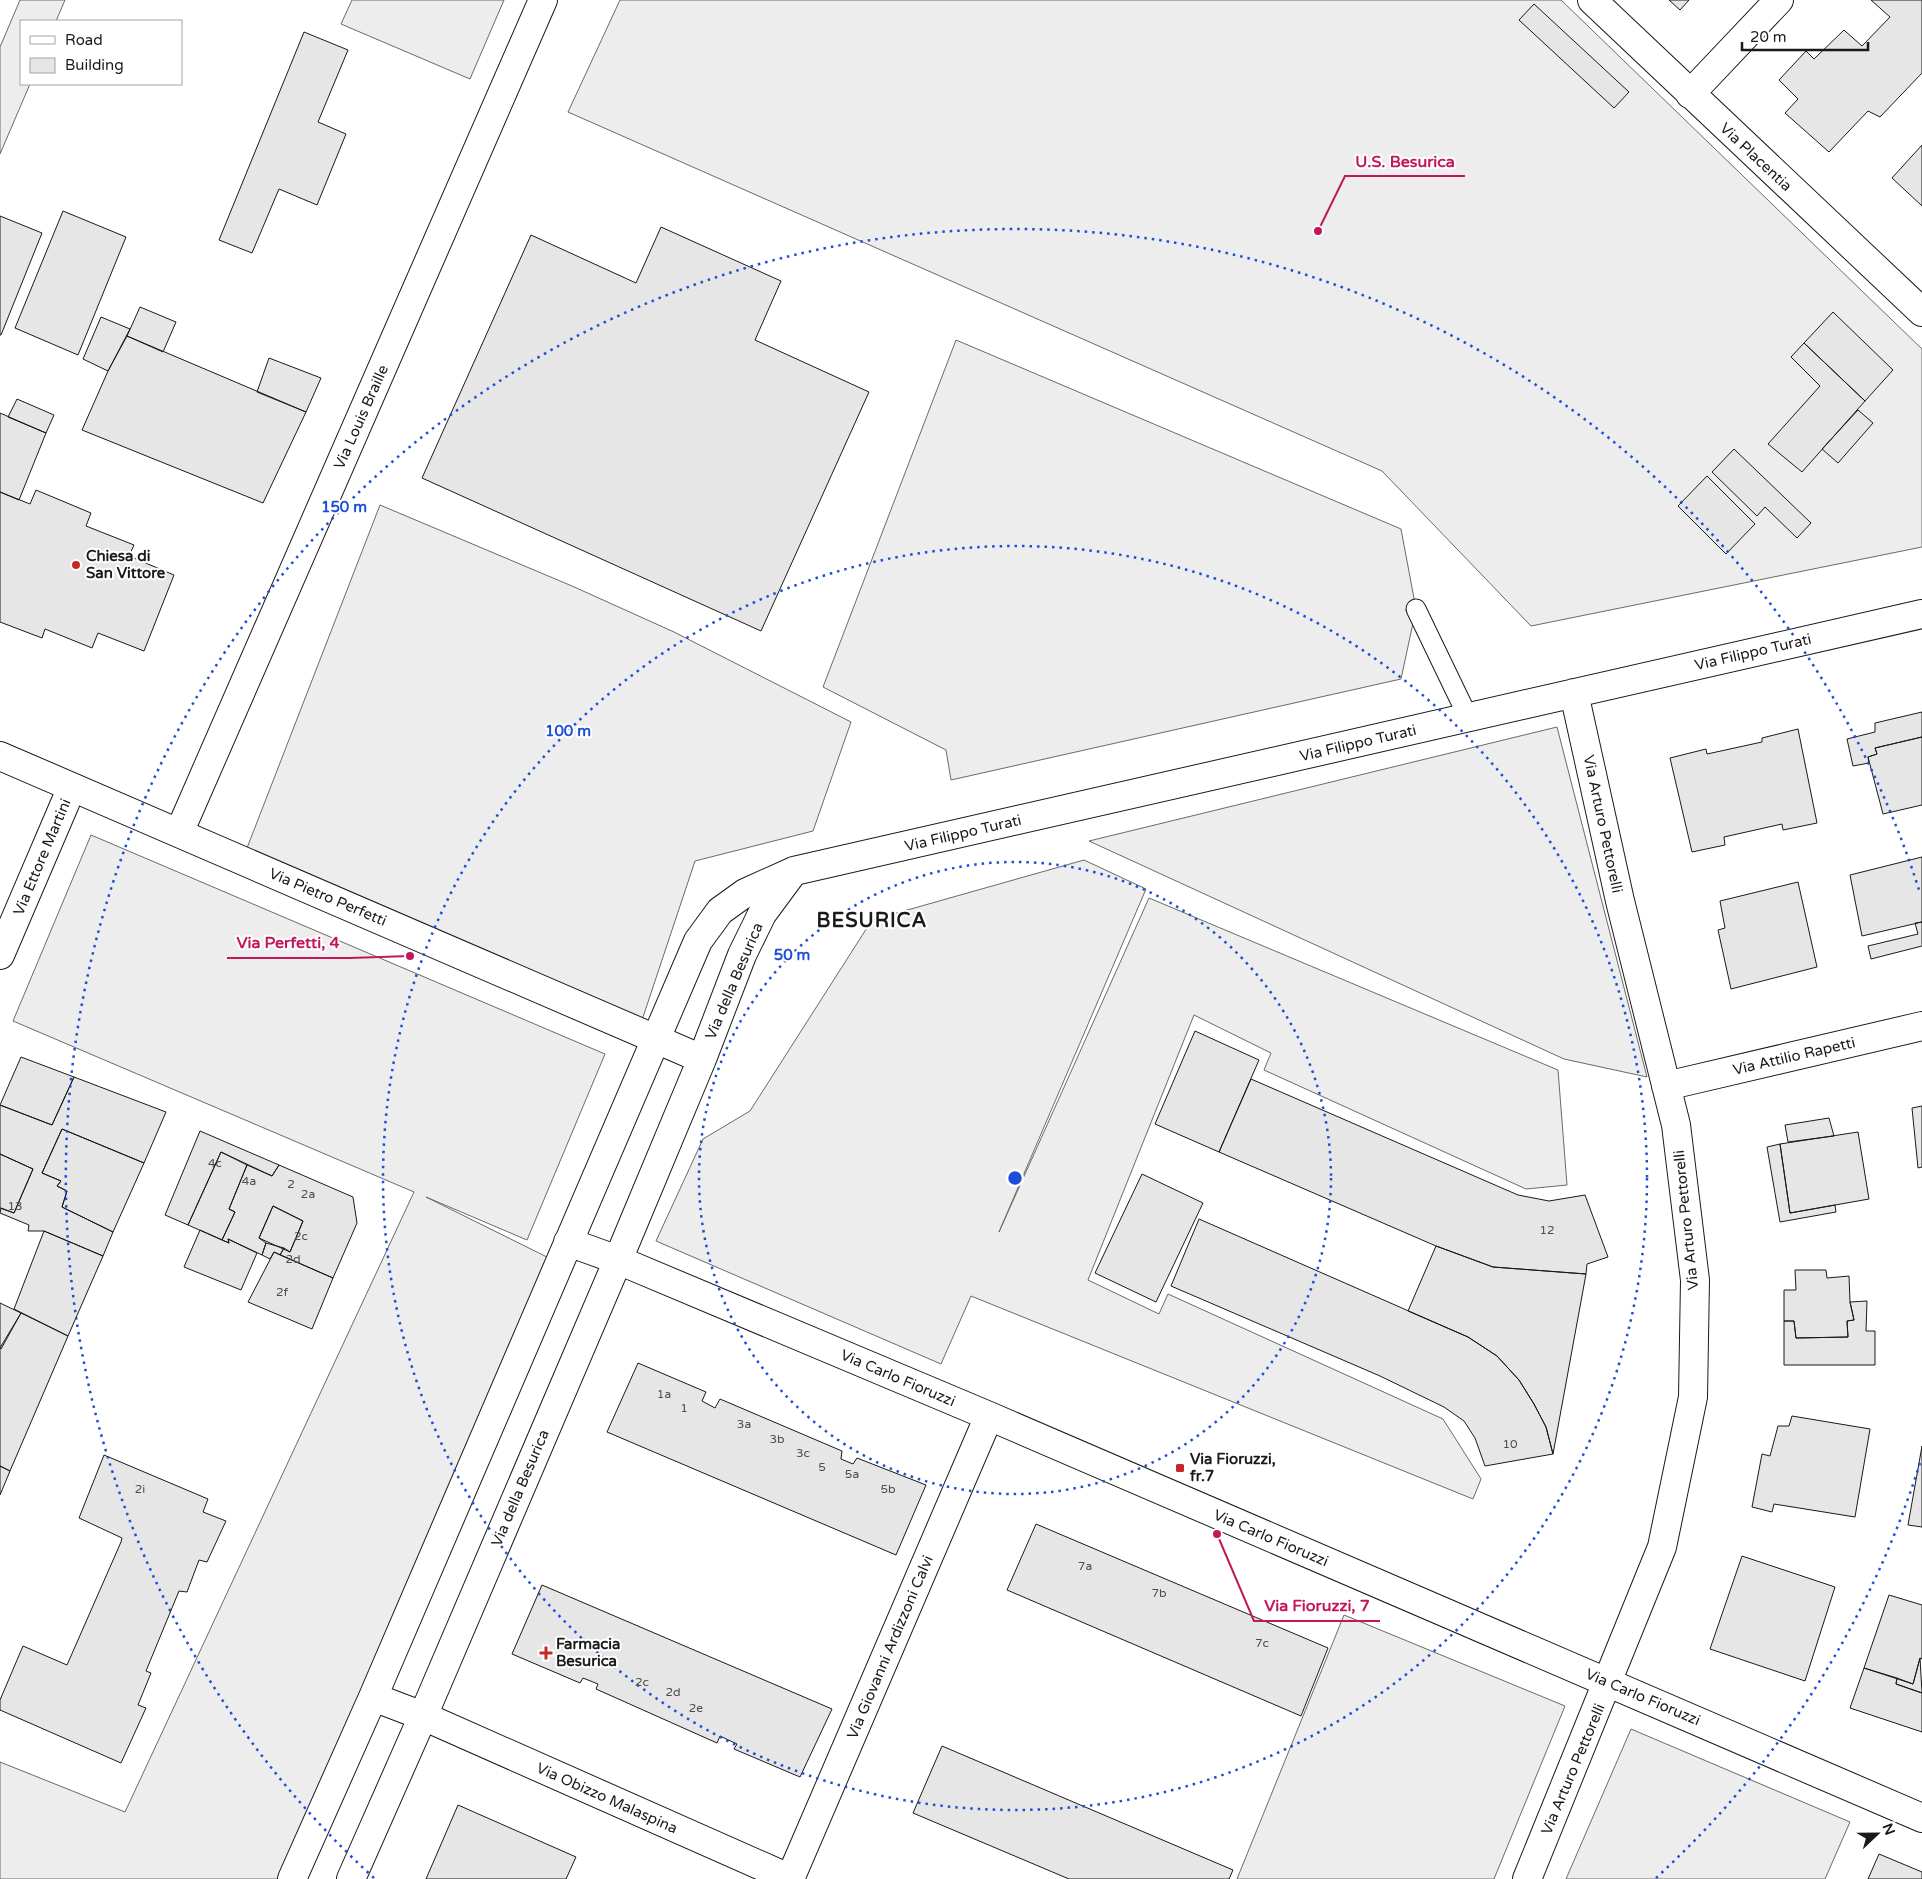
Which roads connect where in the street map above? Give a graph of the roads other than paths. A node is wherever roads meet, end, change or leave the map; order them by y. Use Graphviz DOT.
graph roads {
  1 [pos="543,0"];
  2 [pos="1592,0"];
  3 [pos="1779,0"];
  4 [pos="1690,94"];
  5 [pos="1922,312"];
  6 [pos="1416,609"];
  7 [pos="1922,614"];
  8 [pos="1574,693"];
  9 [pos="1469,718"];
  10 [pos="0,756"];
  11 [pos="72,787"];
  12 [pos="179,833"];
  13 [pos="794,871"];
  14 [pos="0,955"];
  15 [pos="1922,1026"];
  16 [pos="656,1039"];
  17 [pos="702,1059"];
  18 [pos="1666,1086"];
  19 [pos="568,1242"];
  20 [pos="618,1260"];
  21 [pos="988,1416"];
  22 [pos="1609,1682"];
  23 [pos="373,1696"];
  24 [pos="423,1716"];
  25 [pos="1922,1818"];
  26 [pos="292,1879"];
  27 [pos="351,1879"];
  28 [pos="791,1879"];
  29 [pos="1527,1879"];
  1 -- 12 [label="street, Via Louis Braille"];
  2 -- 4 [label="street, Via Placentia"];
  3 -- 4 [label="street"];
  4 -- 5 [label="street, Via Placentia"];
  6 -- 9 [label="lane"];
  7 -- 8 [label="street, Via Filippo Turati"];
  8 -- 9 [label="street, Via Filippo Turati"];
  8 -- 18 [label="street, Via Arturo Pettorelli"];
  9 -- 13 [label="street, Via Filippo Turati"];
  10 -- 11 [label="street, Via Pietro Perfetti"];
  11 -- 12 [label="street, Via Pietro Perfetti"];
  11 -- 14 [label="street, Via Ettore Martini"];
  12 -- 16 [label="street, Via Pietro Perfetti"];
  13 -- 16 [label="street"];
  13 -- 17 [label="street, Via della Besurica"];
  15 -- 18 [label="street, Via Attilio Rapetti"];
  16 -- 17 [label="street, Via della Besurica"];
  16 -- 19 [label="street"];
  17 -- 20 [label="street, Via della Besurica"];
  18 -- 22 [label="street, Via Arturo Pettorelli"];
  19 -- 20 [label="street"];
  19 -- 23 [label="street"];
  20 -- 21 [label="street, Via Carlo Fioruzzi"];
  20 -- 24 [label="street, Via della Besurica"];
  21 -- 22 [label="street, Via Carlo Fioruzzi"];
  21 -- 28 [label="street, Via Giovanni Ardizzoni Calvi"];
  22 -- 25 [label="street, Via Carlo Fioruzzi"];
  22 -- 29 [label="street, Via Arturo Pettorelli"];
  23 -- 24 [label="street"];
  23 -- 26 [label="street"];
  24 -- 27 [label="street, Via della Besurica"];
  24 -- 28 [label="street, Via Obizzo Malaspina"];
}
